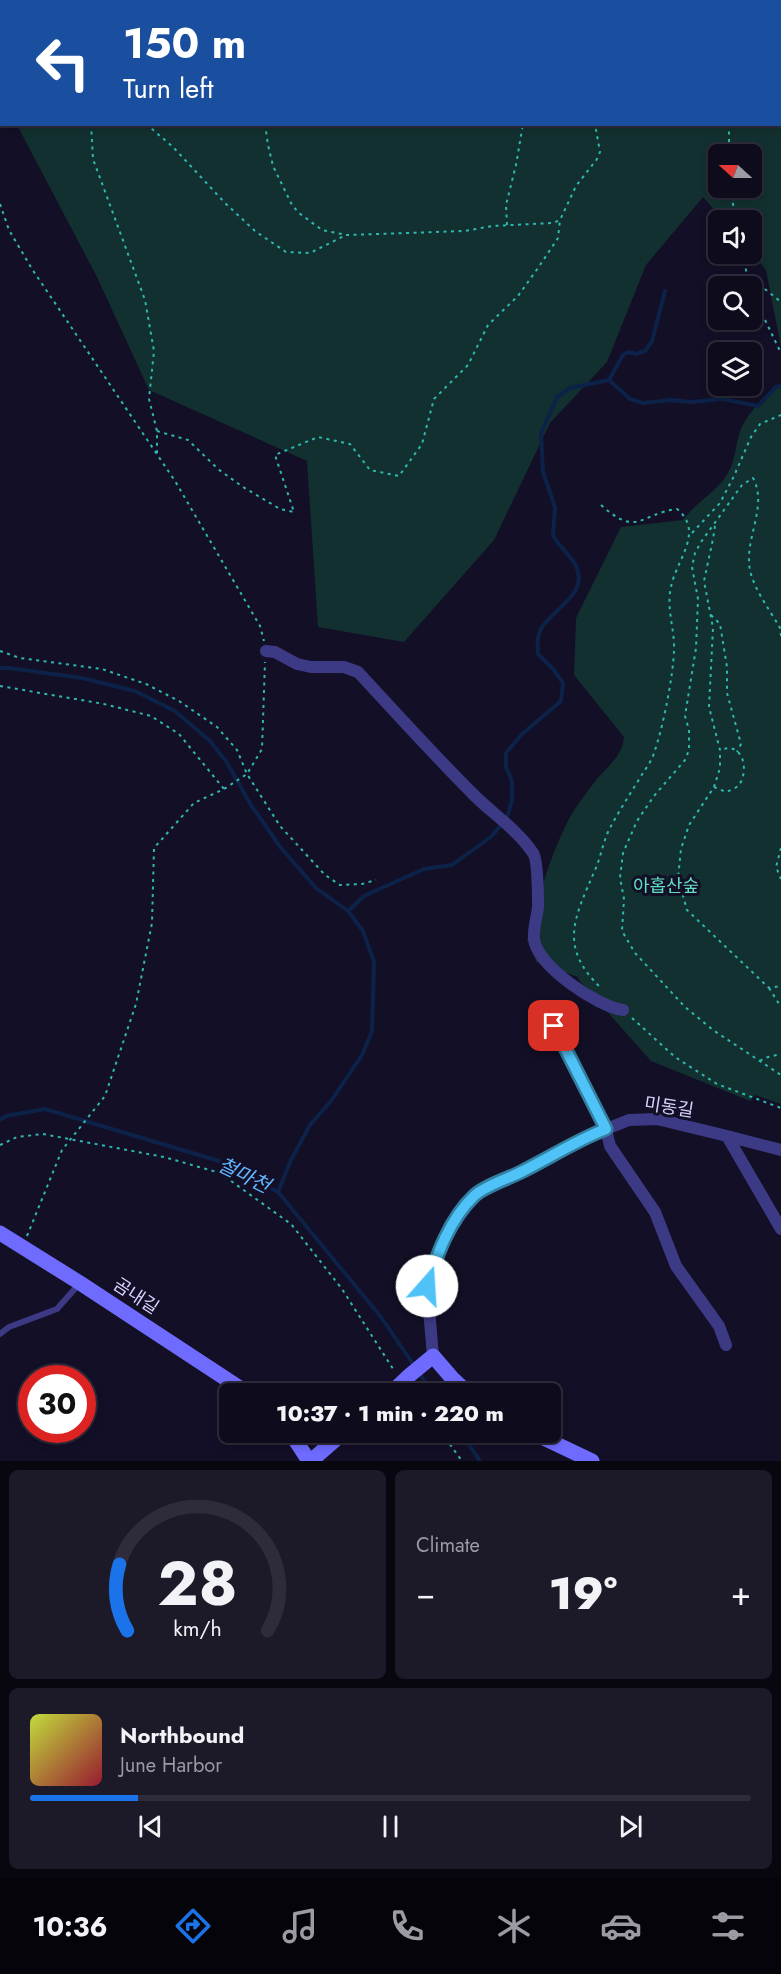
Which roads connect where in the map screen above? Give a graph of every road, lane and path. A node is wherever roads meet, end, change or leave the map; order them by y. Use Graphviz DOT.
graph roads {
  1 [pos="91,126"];
  2 [pos="148,126"];
  3 [pos="266,126"];
  4 [pos="523,126"];
  5 [pos="595,126"];
  6 [pos="729,126"];
  7 [pos="729,144"];
  8 [pos="0,204"];
  9 [pos="560,220"];
  10 [pos="507,225"];
  11 [pos="346,235"];
  12 [pos="762,287"];
  13 [pos="781,302"];
  14 [pos="762,313"];
  15 [pos="781,352"];
  16 [pos="781,415"];
  17 [pos="157,430"];
  18 [pos="157,456"];
  19 [pos="601,505"];
  20 [pos="715,524"];
  21 [pos="691,534"];
  22 [pos="711,615"];
  23 [pos="781,636"];
  24 [pos="0,651"];
  25 [pos="266,651"];
  26 [pos="0,686"];
  27 [pos="720,750"];
  28 [pos="738,752"];
  29 [pos="247,774"];
  30 [pos="714,787"];
  31 [pos="224,789"];
  32 [pos="781,848"];
  33 [pos="781,879"];
  34 [pos="376,880"];
  35 [pos="781,986"];
  36 [pos="769,988"];
  37 [pos="607,994"];
  38 [pos="781,1007"];
  39 [pos="623,1010"];
  40 [pos="554,1026"];
  41 [pos="781,1054"];
  42 [pos="760,1061"];
  43 [pos="781,1075"];
  44 [pos="781,1108"];
  45 [pos="606,1129"];
  46 [pos="727,1136"];
  47 [pos="71,1138"];
  48 [pos="0,1145"];
  49 [pos="781,1150"];
  50 [pos="781,1229"];
  51 [pos="0,1233"];
  52 [pos="22,1247"];
  53 [pos="80,1282"];
  54 [pos="0,1334"];
  55 [pos="726,1345"];
  56 [pos="428,1361"];
  57 [pos="232,1383"];
  58 [pos="400,1383"];
  59 [pos="401,1383"];
  60 [pos="457,1383"];
  61 [pos="298,1443"];
  62 [pos="331,1443"];
  63 [pos="449,1443"];
  64 [pos="554,1443"];
  65 [pos="310,1461"];
  66 [pos="462,1461"];
  67 [pos="592,1461"];
  1 -- 17 [label="path"];
  2 -- 11 [label="path"];
  3 -- 11 [label="path"];
  4 -- 10 [label="path"];
  5 -- 9 [label="path"];
  6 -- 7 [label="path"];
  8 -- 18 [label="path"];
  9 -- 10 [label="path"];
  9 -- 17 [label="path"];
  10 -- 11 [label="path"];
  12 -- 13 [label="path"];
  14 -- 15 [label="path"];
  16 -- 21 [label="path"];
  17 -- 18 [label="path"];
  18 -- 25 [label="path"];
  19 -- 21 [label="path"];
  20 -- 22 [label="path"];
  20 -- 23 [label="path"];
  20 -- 42 [label="path"];
  21 -- 37 [label="path"];
  22 -- 27 [label="path"];
  22 -- 28 [label="path"];
  24 -- 29 [label="path"];
  25 -- 29 [label="path"];
  25 -- 39 [label="street"];
  26 -- 31 [label="path"];
  27 -- 28 [label="path"];
  27 -- 30 [label="path"];
  28 -- 30 [label="path"];
  29 -- 31 [label="path"];
  29 -- 34 [label="path"];
  30 -- 36 [label="path"];
  31 -- 47 [label="path"];
  32 -- 33 [label="path"];
  35 -- 36 [label="path"];
  36 -- 38 [label="path"];
  39 -- 44 [label="path"];
  40 -- 45 [label="street"];
  41 -- 42 [label="path"];
  42 -- 43 [label="path"];
  45 -- 46 [label="street, 미동길"];
  45 -- 55 [label="street"];
  45 -- 56 [label="street, 미동길"];
  46 -- 49 [label="street, 미동길"];
  46 -- 50 [label="street"];
  47 -- 48 [label="path"];
  47 -- 52 [label="path"];
  47 -- 58 [label="path"];
  51 -- 52 [label="street, 곰내길"];
  52 -- 53 [label="street, 곰내길"];
  53 -- 54 [label="lane"];
  53 -- 57 [label="street, 곰내길"];
  56 -- 59 [label="street"];
  56 -- 60 [label="street"];
  61 -- 65 [label="street"];
  62 -- 65 [label="street"];
  63 -- 66 [label="path"];
  64 -- 67 [label="street"];
}
